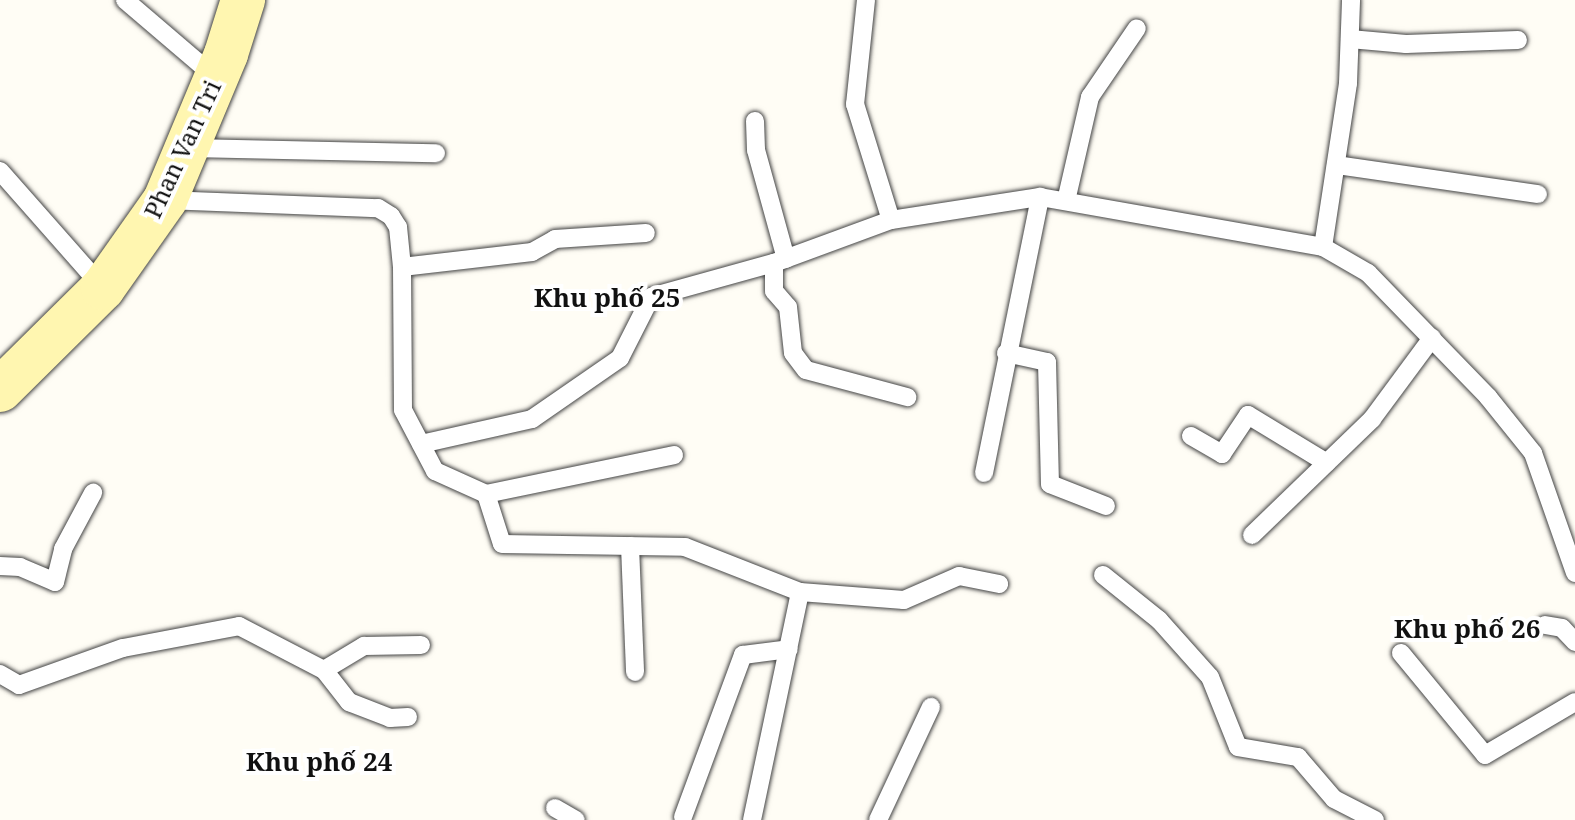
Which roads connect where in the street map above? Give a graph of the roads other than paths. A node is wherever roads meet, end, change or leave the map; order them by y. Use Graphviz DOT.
graph roads {
  1 [pos="125,0"];
  2 [pos="243,0"];
  3 [pos="866,0"];
  4 [pos="1351,0"];
  5 [pos="1137,28"];
  6 [pos="1350,39"];
  7 [pos="1518,40"];
  8 [pos="215,77"];
  9 [pos="755,121"];
  10 [pos="186,148"];
  11 [pos="436,153"];
  12 [pos="1336,165"];
  13 [pos="0,171"];
  14 [pos="1538,194"];
  15 [pos="1040,197"];
  16 [pos="165,200"];
  17 [pos="1066,201"];
  18 [pos="891,220"];
  19 [pos="646,233"];
  20 [pos="1323,247"];
  21 [pos="780,261"];
  22 [pos="402,267"];
  23 [pos="103,288"];
  24 [pos="1432,338"];
  25 [pos="1006,353"];
  26 [pos="0,390"];
  27 [pos="907,397"];
  28 [pos="1191,436"];
  29 [pos="421,444"];
  30 [pos="674,455"];
  31 [pos="1327,463"];
  32 [pos="984,473"];
  33 [pos="93,493"];
  34 [pos="486,494"];
  35 [pos="1106,506"];
  36 [pos="1568,528"];
  37 [pos="1252,535"];
  38 [pos="630,546"];
  39 [pos="0,566"];
  40 [pos="1575,573"];
  41 [pos="1103,575"];
  42 [pos="999,584"];
  43 [pos="800,592"];
  44 [pos="1545,625"];
  45 [pos="1575,642"];
  46 [pos="421,645"];
  47 [pos="789,649"];
  48 [pos="1401,653"];
  49 [pos="324,670"];
  50 [pos="635,672"];
  51 [pos="0,674"];
  52 [pos="1575,702"];
  53 [pos="931,707"];
  54 [pos="408,717"];
  55 [pos="555,808"];
  56 [pos="683,817"];
  57 [pos="576,820"];
  58 [pos="752,820"];
  59 [pos="878,820"];
  60 [pos="1375,820"];
  1 -- 8 [label="lane"];
  2 -- 8 [label="main road, Phan Van Tri"];
  3 -- 18 [label="lane"];
  4 -- 6 [label="lane"];
  5 -- 17 [label="lane"];
  6 -- 7 [label="lane"];
  6 -- 12 [label="lane"];
  8 -- 10 [label="main road, Phan Van Tri"];
  9 -- 21 [label="lane"];
  10 -- 11 [label="lane"];
  10 -- 16 [label="main road, Phan Van Tri"];
  12 -- 14 [label="lane"];
  12 -- 20 [label="lane"];
  13 -- 23 [label="lane"];
  15 -- 17 [label="lane"];
  15 -- 18 [label="lane"];
  15 -- 25 [label="lane"];
  16 -- 22 [label="lane"];
  16 -- 23 [label="main road, Phan Van Tri"];
  17 -- 20 [label="lane"];
  18 -- 21 [label="lane"];
  19 -- 22 [label="lane"];
  20 -- 24 [label="lane"];
  21 -- 27 [label="lane"];
  21 -- 29 [label="lane"];
  22 -- 29 [label="lane"];
  23 -- 26 [label="main road, Phan Van Tri"];
  24 -- 31 [label="lane"];
  24 -- 36 [label="lane"];
  25 -- 32 [label="lane"];
  25 -- 35 [label="lane"];
  28 -- 31 [label="lane"];
  29 -- 34 [label="lane"];
  30 -- 34 [label="lane"];
  31 -- 37 [label="lane"];
  33 -- 39 [label="lane"];
  34 -- 38 [label="lane"];
  36 -- 40 [label="lane"];
  38 -- 43 [label="lane"];
  38 -- 50 [label="lane"];
  41 -- 60 [label="lane"];
  42 -- 43 [label="lane"];
  43 -- 47 [label="lane"];
  44 -- 45 [label="lane"];
  46 -- 49 [label="lane"];
  47 -- 56 [label="lane"];
  47 -- 58 [label="lane"];
  48 -- 52 [label="lane"];
  49 -- 51 [label="lane"];
  49 -- 54 [label="lane"];
  53 -- 59 [label="lane"];
  55 -- 57 [label="lane"];
}
